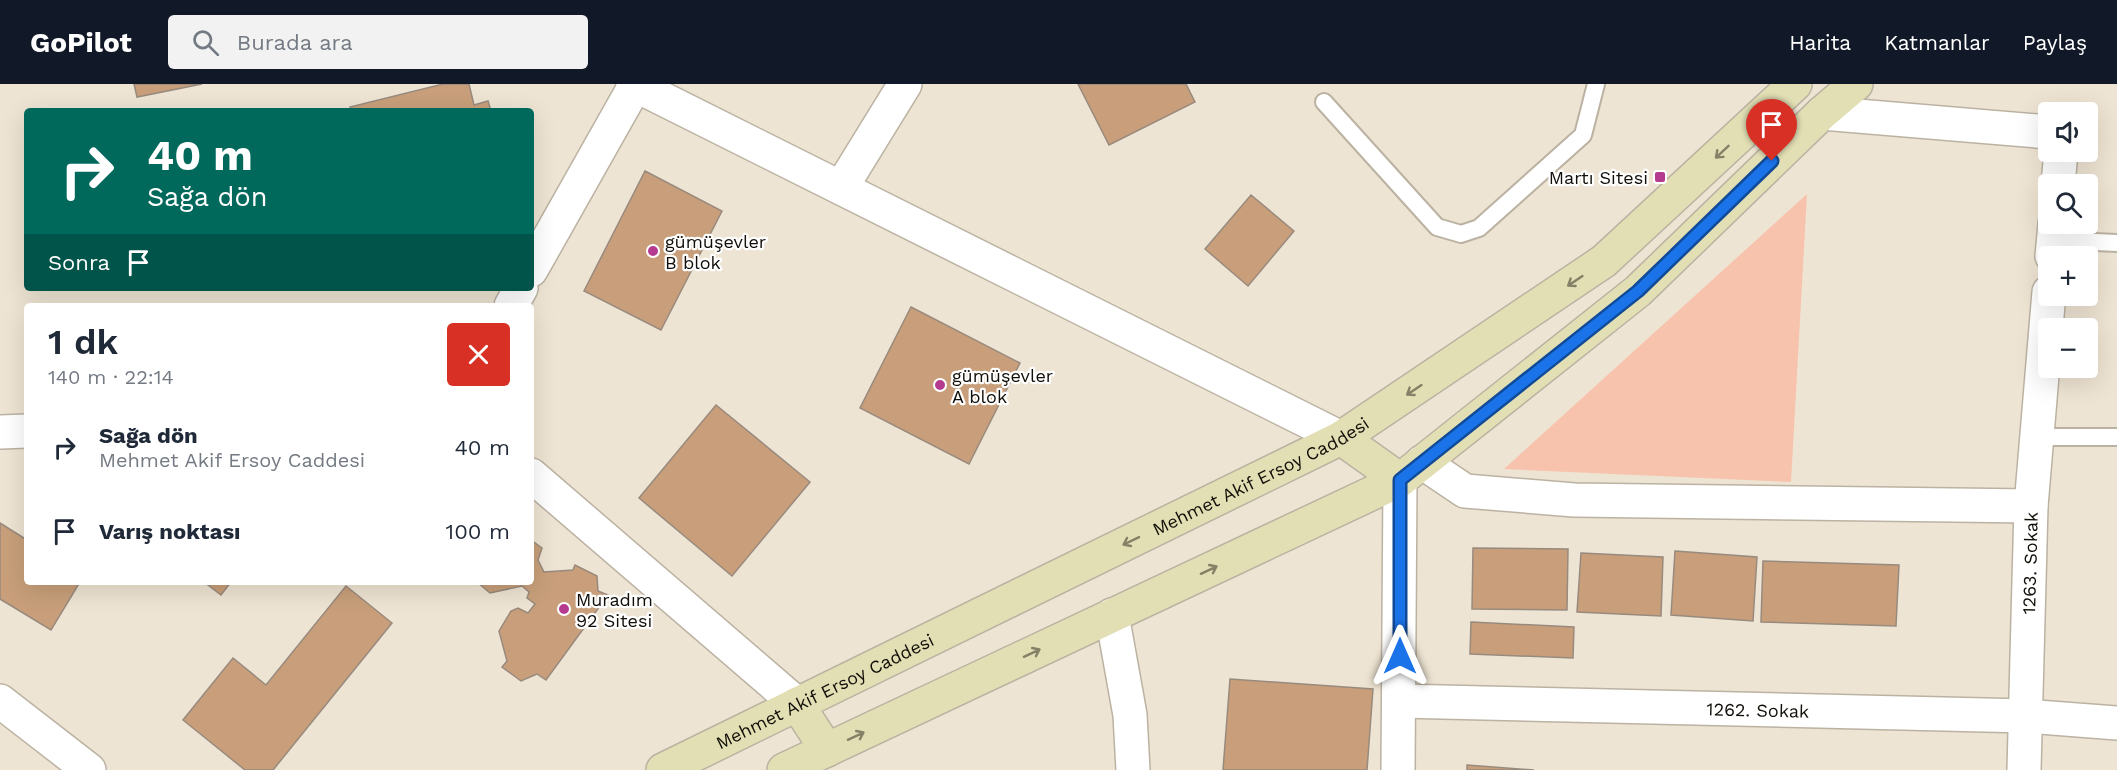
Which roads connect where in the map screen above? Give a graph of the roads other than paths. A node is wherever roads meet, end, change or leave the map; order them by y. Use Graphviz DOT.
graph roads {
  1 [pos="635,84"];
  2 [pos="905,84"];
  3 [pos="1596,84"];
  4 [pos="1856,84"];
  5 [pos="1787,86"];
  6 [pos="1324,102"];
  7 [pos="1822,113"];
  8 [pos="2038,131"];
  9 [pos="841,188"];
  10 [pos="2053,240"];
  11 [pos="2117,243"];
  12 [pos="534,265"];
  13 [pos="2048,306"];
  14 [pos="24,431"];
  15 [pos="0,432"];
  16 [pos="2037,437"];
  17 [pos="2117,437"];
  18 [pos="1341,438"];
  19 [pos="1411,471"];
  20 [pos="534,478"];
  21 [pos="2031,507"];
  22 [pos="1112,615"];
  23 [pos="0,701"];
  24 [pos="1400,701"];
  25 [pos="797,704"];
  26 [pos="2026,716"];
  27 [pos="2117,723"];
  28 [pos="827,750"];
  29 [pos="89,770"];
  30 [pos="663,770"];
  31 [pos="784,770"];
  32 [pos="1133,770"];
  33 [pos="1398,770"];
  34 [pos="2024,770"];
  1 -- 9 [label="street"];
  1 -- 12 [label="street"];
  2 -- 9 [label="street"];
  3 -- 6 [label="lane"];
  4 -- 7 [label="main road"];
  5 -- 18 [label="main road, Mehmet Akif Ersoy Caddesi, one-way"];
  7 -- 8 [label="street"];
  7 -- 19 [label="main road"];
  9 -- 18 [label="street"];
  10 -- 11 [label="lane"];
  13 -- 16 [label="street, 1263. Sokak"];
  14 -- 15 [label="street"];
  16 -- 17 [label="lane"];
  16 -- 21 [label="street, 1263. Sokak"];
  18 -- 19 [label="main road"];
  18 -- 25 [label="main road, Mehmet Akif Ersoy Caddesi, one-way"];
  19 -- 21 [label="street"];
  22 -- 19 [label="main road, one-way"];
  19 -- 24 [label="street"];
  20 -- 25 [label="street"];
  21 -- 26 [label="street, 1263. Sokak"];
  28 -- 22 [label="main road, one-way"];
  22 -- 32 [label="street"];
  23 -- 29 [label="street"];
  24 -- 26 [label="street, 1262. Sokak"];
  24 -- 33 [label="street"];
  25 -- 28 [label="main road"];
  25 -- 30 [label="main road, Mehmet Akif Ersoy Caddesi"];
  26 -- 27 [label="street, 1262. Sokak"];
  26 -- 34 [label="street, 1263. Sokak"];
  28 -- 31 [label="main road"];
}
